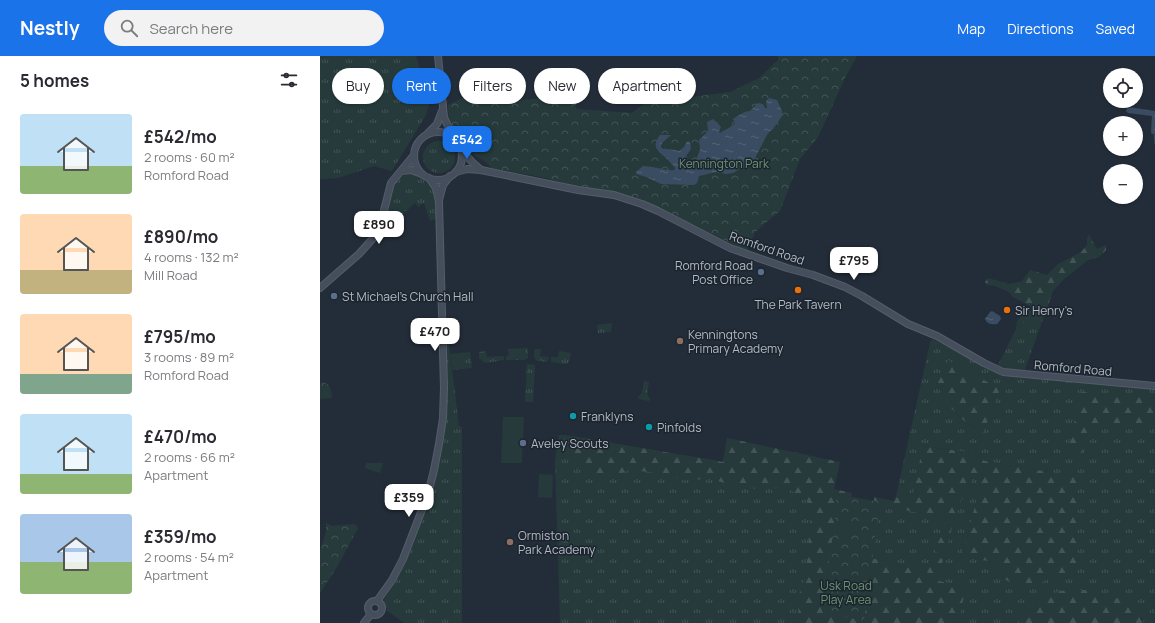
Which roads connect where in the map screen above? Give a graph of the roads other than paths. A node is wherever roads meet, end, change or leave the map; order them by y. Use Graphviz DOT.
graph roads {
  1 [pos="438,56"];
  2 [pos="443,107"];
  3 [pos="427,134"];
  4 [pos="454,139"];
  5 [pos="460,148"];
  6 [pos="414,155"];
  7 [pos="481,170"];
  8 [pos="402,171"];
  9 [pos="422,174"];
  10 [pos="453,174"];
  11 [pos="429,178"];
  12 [pos="439,202"];
  13 [pos="320,288"];
  14 [pos="1155,386"];
  15 [pos="377,602"];
  16 [pos="371,614"];
  17 [pos="364,623"];
  1 -- 2 [label="street"];
  2 -- 3 [label="street"];
  2 -- 4 [label="street"];
  3 -- 4 [label="street"];
  3 -- 6 [label="street"];
  4 -- 5 [label="street"];
  5 -- 7 [label="street"];
  5 -- 10 [label="street"];
  6 -- 8 [label="street"];
  6 -- 9 [label="street"];
  7 -- 10 [label="street, Romford Road"];
  7 -- 14 [label="street, Romford Road"];
  8 -- 9 [label="street"];
  8 -- 13 [label="street"];
  9 -- 11 [label="street"];
  10 -- 11 [label="street"];
  10 -- 12 [label="street"];
  11 -- 12 [label="street"];
  12 -- 15 [label="street"];
  15 -- 16 [label="street"];
  15 -- 16 [label="street"];
  16 -- 17 [label="street"];
}
